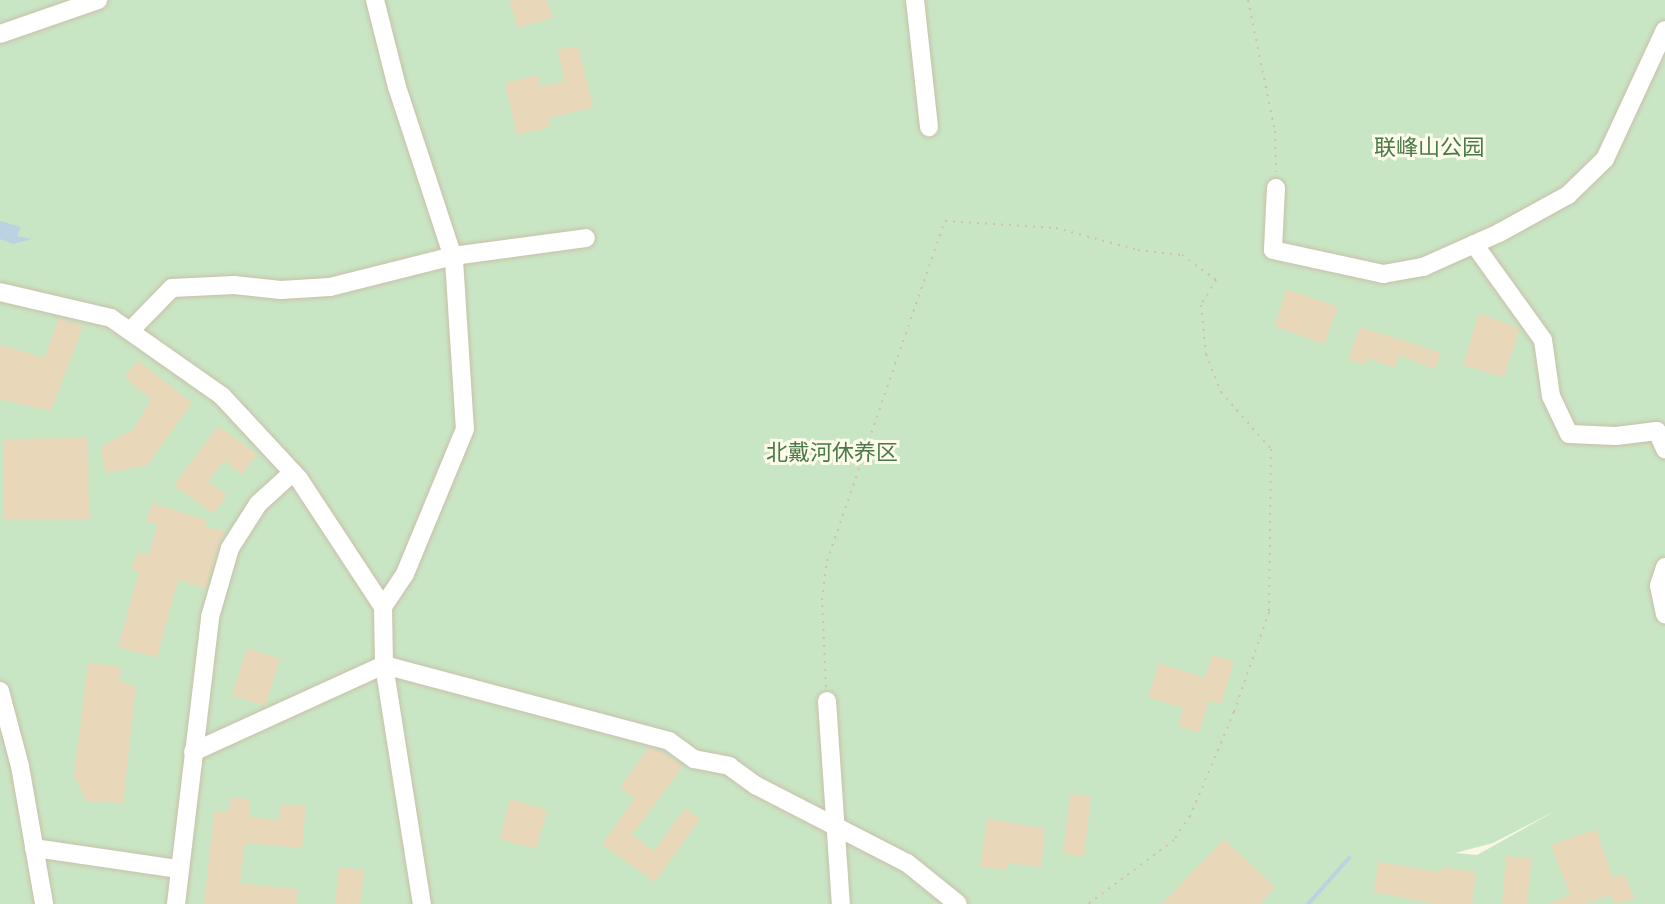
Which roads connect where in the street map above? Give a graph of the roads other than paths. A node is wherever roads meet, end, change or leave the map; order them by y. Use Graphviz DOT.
graph roads {
  1 [pos="98,0"];
  2 [pos="375,0"];
  3 [pos="915,0"];
  4 [pos="1665,30"];
  5 [pos="0,34"];
  6 [pos="929,127"];
  7 [pos="1276,188"];
  8 [pos="586,238"];
  9 [pos="1474,244"];
  10 [pos="453,256"];
  11 [pos="0,292"];
  12 [pos="130,331"];
  13 [pos="1665,449"];
  14 [pos="293,472"];
  15 [pos="1665,567"];
  16 [pos="383,607"];
  17 [pos="1665,614"];
  18 [pos="384,665"];
  19 [pos="0,691"];
  20 [pos="827,701"];
  21 [pos="193,752"];
  22 [pos="834,825"];
  23 [pos="34,848"];
  24 [pos="178,869"];
  25 [pos="44,904"];
  26 [pos="176,904"];
  27 [pos="422,904"];
  28 [pos="841,904"];
  29 [pos="958,904"];
  1 -- 5 [label="street"];
  2 -- 10 [label="street"];
  3 -- 6 [label="street"];
  4 -- 9 [label="street"];
  7 -- 9 [label="street"];
  8 -- 10 [label="street"];
  9 -- 13 [label="street"];
  10 -- 12 [label="street"];
  10 -- 16 [label="street"];
  11 -- 12 [label="street"];
  12 -- 14 [label="street"];
  14 -- 16 [label="street"];
  14 -- 21 [label="street"];
  15 -- 17 [label="street"];
  16 -- 18 [label="street"];
  18 -- 21 [label="street"];
  18 -- 22 [label="street"];
  18 -- 27 [label="street"];
  19 -- 23 [label="street"];
  20 -- 22 [label="street"];
  21 -- 24 [label="street"];
  22 -- 28 [label="street"];
  22 -- 29 [label="street"];
  23 -- 24 [label="street"];
  23 -- 25 [label="street"];
  24 -- 26 [label="street"];
}
